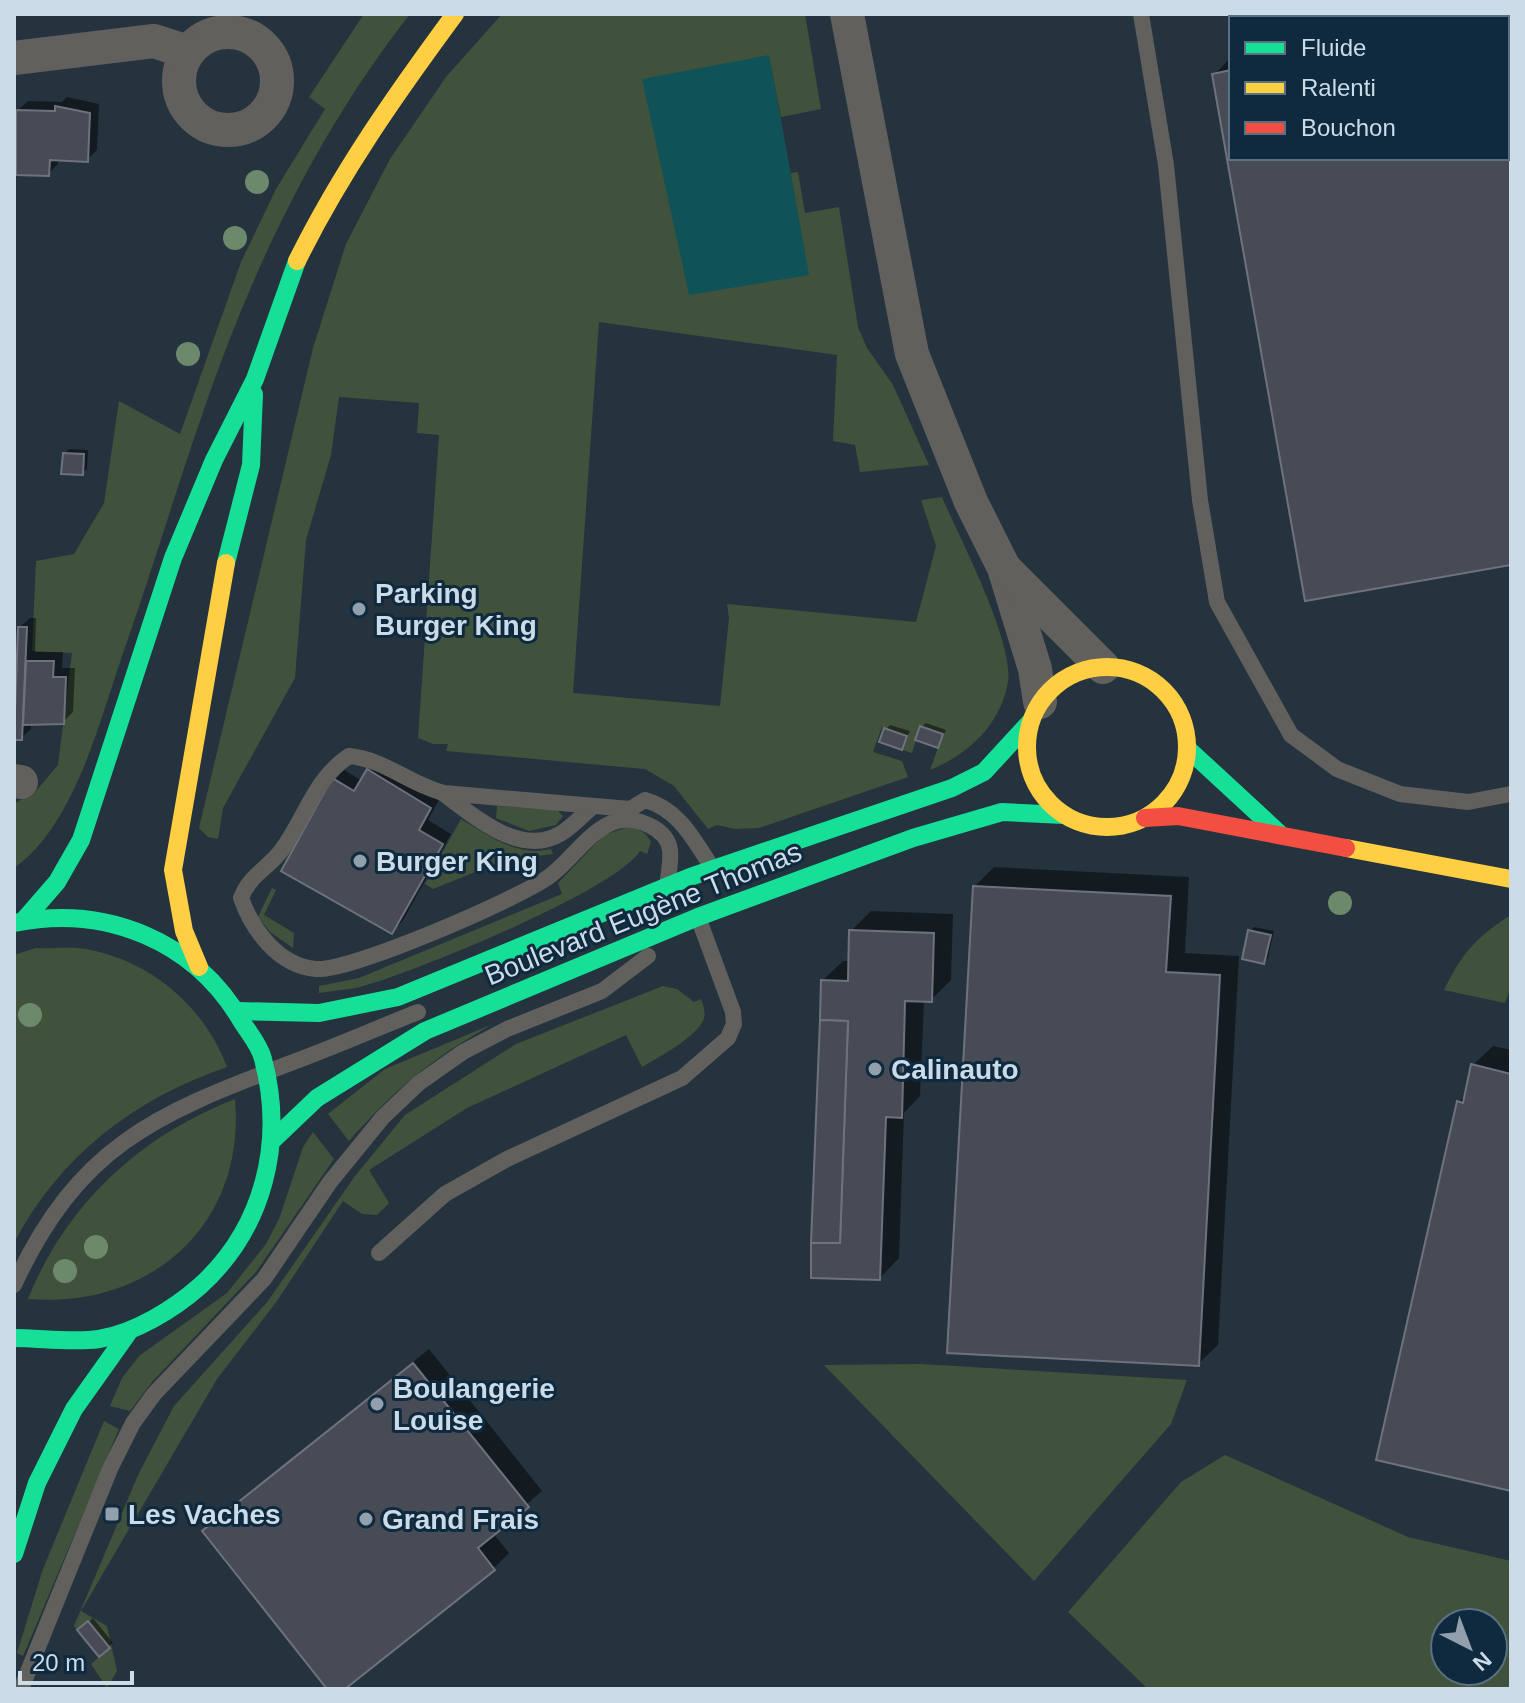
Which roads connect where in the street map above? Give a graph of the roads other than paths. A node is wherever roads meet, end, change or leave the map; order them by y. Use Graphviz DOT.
graph roads {
  1 [pos="455,14"];
  2 [pos="847,14"];
  3 [pos="1141,14"];
  4 [pos="188,52"];
  5 [pos="14,58"];
  6 [pos="255,379"];
  7 [pos="1004,568"];
  8 [pos="1103,667"];
  9 [pos="1035,712"];
  10 [pos="1188,749"];
  11 [pos="952,788"];
  12 [pos="444,793"];
  13 [pos="1511,794"];
  14 [pos="593,806"];
  15 [pos="1064,815"];
  16 [pos="1145,818"];
  17 [pos="1280,834"];
  18 [pos="869,835"];
  19 [pos="713,869"];
  20 [pos="1511,879"];
  21 [pos="668,886"];
  22 [pos="698,917"];
  23 [pos="19,921"];
  24 [pos="199,967"];
  25 [pos="442,1002"];
  26 [pos="239,1011"];
  27 [pos="267,1072"];
  28 [pos="274,1139"];
  29 [pos="379,1253"];
  30 [pos="14,1285"];
  31 [pos="128,1333"];
  32 [pos="14,1338"];
  33 [pos="14,1554"];
  34 [pos="21,1689"];
  1 -- 6 [label="main road"];
  2 -- 7 [label="street"];
  3 -- 13 [label="lane"];
  4 -- 5 [label="street"];
  6 -- 23 [label="main road"];
  6 -- 24 [label="main road"];
  7 -- 8 [label="street"];
  7 -- 9 [label="street"];
  8 -- 9 [label="main road"];
  8 -- 10 [label="main road"];
  9 -- 11 [label="main road, Boulevard Eugène Thomas"];
  9 -- 15 [label="main road"];
  10 -- 16 [label="main road"];
  10 -- 17 [label="main road"];
  11 -- 18 [label="lane"];
  11 -- 19 [label="main road, Boulevard Eugène Thomas"];
  12 -- 14 [label="lane"];
  12 -- 14 [label="lane"];
  12 -- 21 [label="lane"];
  14 -- 19 [label="lane"];
  15 -- 16 [label="main road"];
  15 -- 22 [label="main road, Boulevard Eugène Thomas"];
  16 -- 17 [label="main road"];
  17 -- 20 [label="main road"];
  19 -- 21 [label="main road, Boulevard Eugène Thomas"];
  21 -- 26 [label="main road, Boulevard Eugène Thomas"];
  22 -- 28 [label="main road, Boulevard Eugène Thomas"];
  22 -- 29 [label="lane"];
  22 -- 34 [label="lane"];
  23 -- 24 [label="main road"];
  24 -- 26 [label="main road"];
  25 -- 27 [label="lane"];
  26 -- 27 [label="main road"];
  27 -- 28 [label="main road"];
  27 -- 30 [label="lane"];
  28 -- 31 [label="main road"];
  31 -- 32 [label="main road"];
  31 -- 33 [label="main road"];
}
